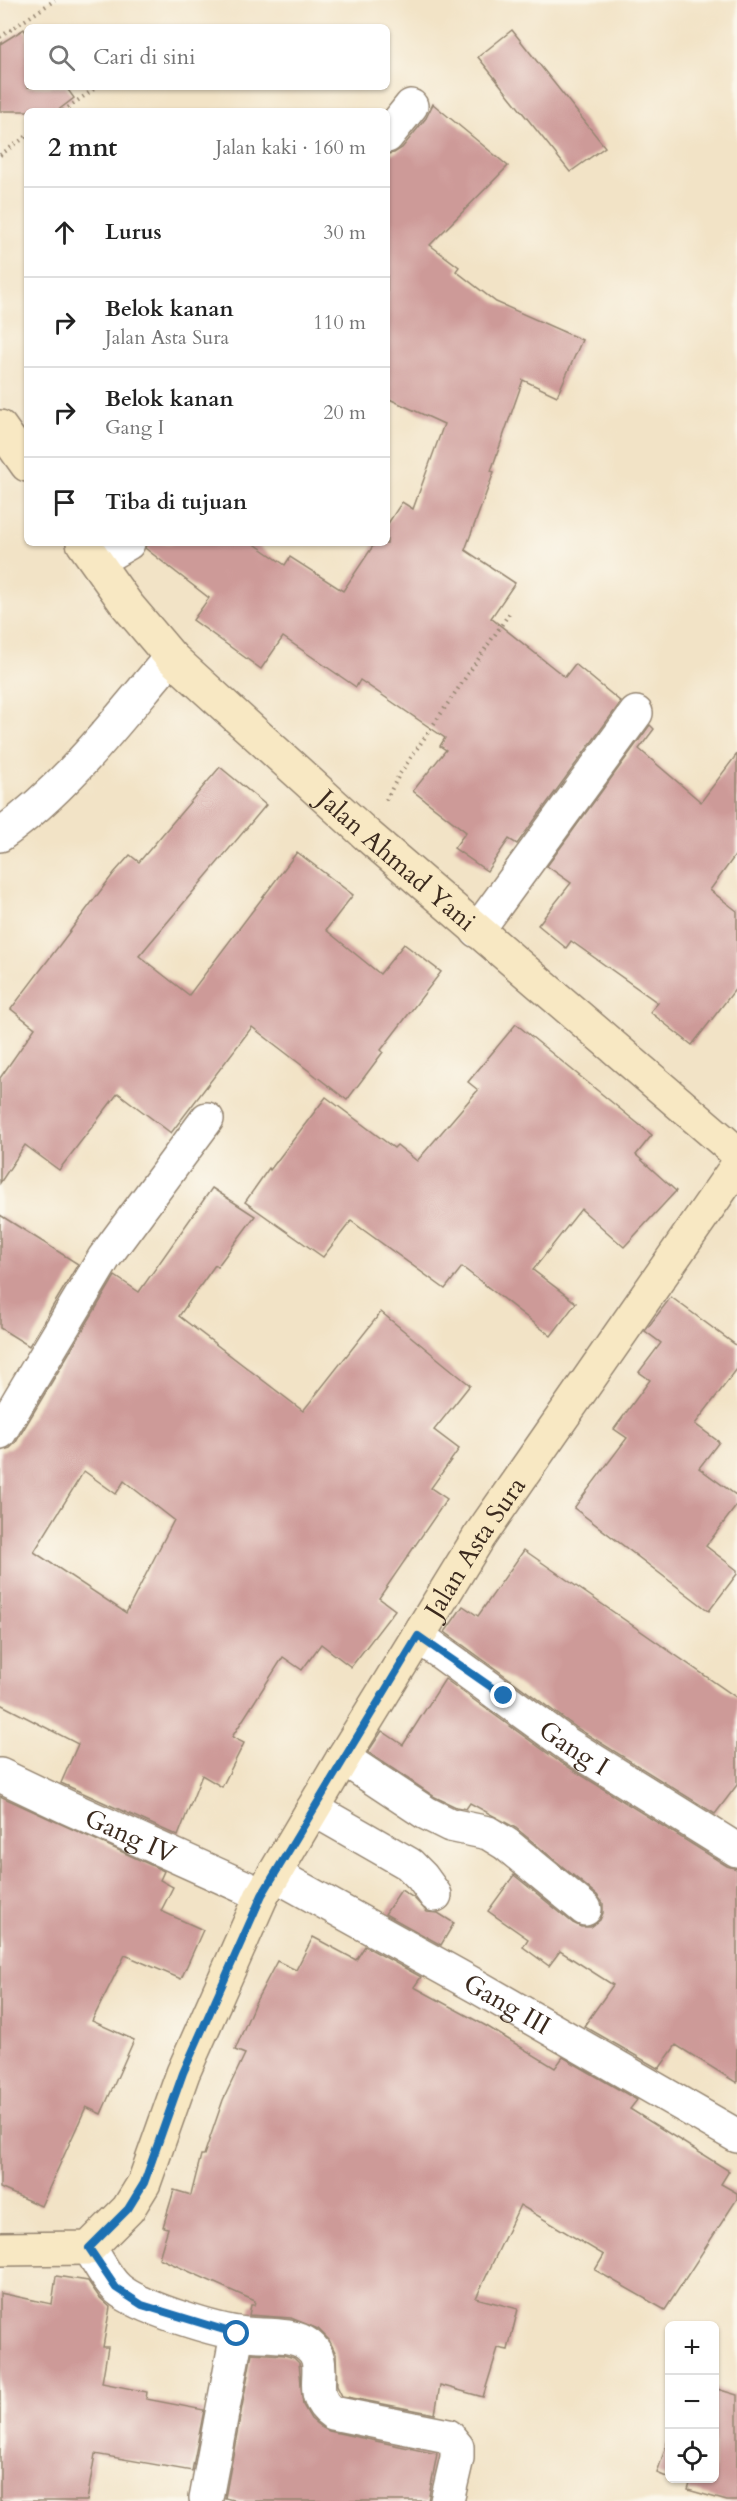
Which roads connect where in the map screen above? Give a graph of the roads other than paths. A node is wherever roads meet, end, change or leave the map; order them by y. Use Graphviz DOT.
graph roads {
  1 [pos="411,106"];
  2 [pos="390,132"];
  3 [pos="0,427"];
  4 [pos="24,461"];
  5 [pos="115,546"];
  6 [pos="90,552"];
  7 [pos="171,657"];
  8 [pos="636,713"];
  9 [pos="0,835"];
  10 [pos="477,931"];
  11 [pos="207,1119"];
  12 [pos="737,1153"];
  13 [pos="737,1166"];
  14 [pos="0,1432"];
  15 [pos="418,1636"];
  16 [pos="343,1758"];
  17 [pos="0,1775"];
  18 [pos="313,1809"];
  19 [pos="737,1850"];
  20 [pos="268,1885"];
  21 [pos="435,1895"];
  22 [pos="585,1909"];
  23 [pos="737,2136"];
  24 [pos="0,2248"];
  25 [pos="89,2248"];
  26 [pos="237,2334"];
  27 [pos="206,2498"];
  28 [pos="447,2501"];
  1 -- 2 [label="street"];
  3 -- 4 [label="street"];
  5 -- 6 [label="street"];
  6 -- 7 [label="street, Jalan Ahmad Yani"];
  7 -- 9 [label="street"];
  7 -- 10 [label="street, Jalan Ahmad Yani"];
  8 -- 10 [label="street"];
  10 -- 12 [label="street, Jalan Ahmad Yani"];
  11 -- 14 [label="street"];
  13 -- 15 [label="street, Jalan Asta Sura"];
  15 -- 16 [label="street, Jalan Asta Sura"];
  15 -- 19 [label="street, Gang I"];
  16 -- 18 [label="street, Jalan Asta Sura"];
  16 -- 22 [label="street"];
  17 -- 20 [label="street, Gang IV"];
  18 -- 20 [label="street, Jalan Asta Sura"];
  18 -- 21 [label="street"];
  20 -- 23 [label="street, Gang III"];
  20 -- 25 [label="street, Jalan Asta Sura"];
  24 -- 25 [label="street"];
  25 -- 26 [label="street"];
  26 -- 27 [label="street"];
  26 -- 28 [label="street"];
}
